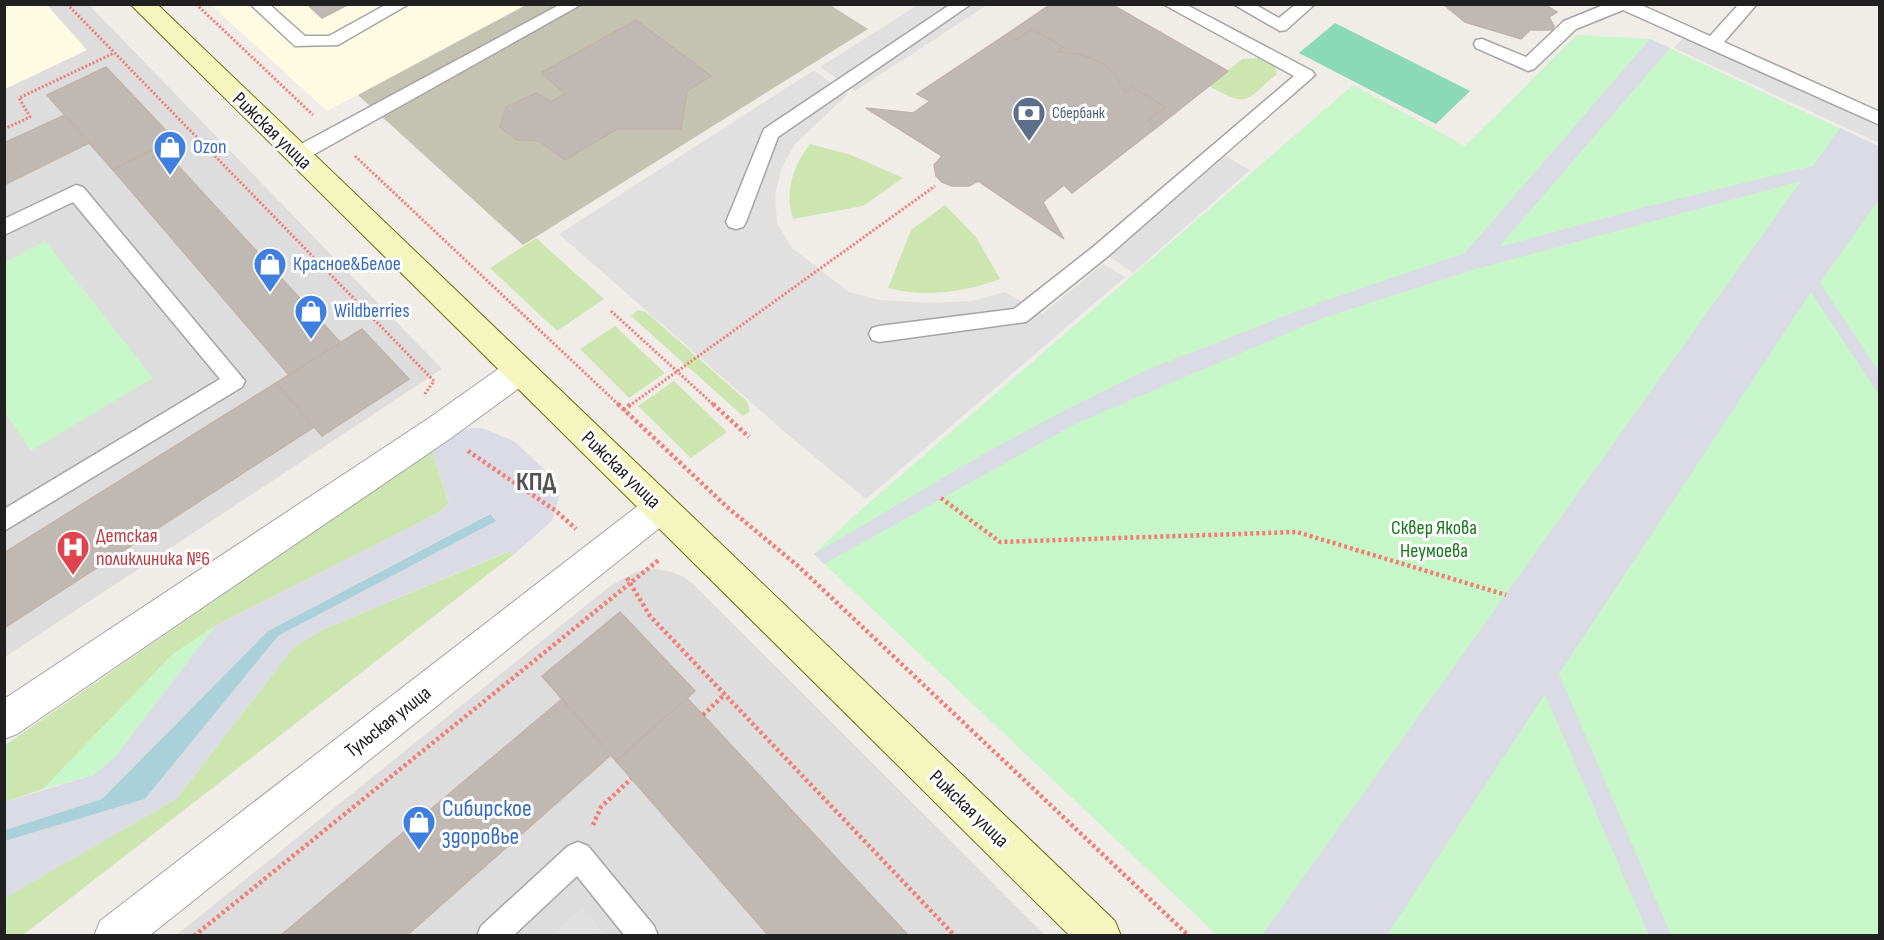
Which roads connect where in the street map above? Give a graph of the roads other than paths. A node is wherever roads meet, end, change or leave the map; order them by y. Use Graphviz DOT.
graph roads {
  1 [pos="142,4"];
  2 [pos="258,4"];
  3 [pos="401,4"];
  4 [pos="574,4"];
  5 [pos="963,4"];
  6 [pos="1171,4"];
  7 [pos="1241,4"];
  8 [pos="1307,4"];
  9 [pos="1623,4"];
  10 [pos="1749,4"];
  11 [pos="1482,45"];
  12 [pos="1713,45"];
  13 [pos="1880,120"];
  14 [pos="297,155"];
  15 [pos="736,222"];
  16 [pos="4,228"];
  17 [pos="879,334"];
  18 [pos="519,371"];
  19 [pos="660,508"];
  20 [pos="4,521"];
  21 [pos="4,721"];
  22 [pos="115,936"];
  23 [pos="491,936"];
  24 [pos="644,936"];
  25 [pos="1100,936"];
  1 -- 14 [label="street, Рижская улица"];
  2 -- 3 [label="lane"];
  4 -- 14 [label="lane"];
  5 -- 15 [label="lane"];
  6 -- 17 [label="lane"];
  7 -- 8 [label="lane"];
  9 -- 11 [label="lane"];
  9 -- 12 [label="lane"];
  10 -- 12 [label="lane"];
  12 -- 13 [label="lane"];
  14 -- 18 [label="street, Рижская улица"];
  16 -- 20 [label="lane"];
  18 -- 19 [label="street, Рижская улица"];
  18 -- 21 [label="street"];
  19 -- 22 [label="street, Тульская улица"];
  19 -- 25 [label="street, Рижская улица"];
  23 -- 24 [label="lane"];
}
